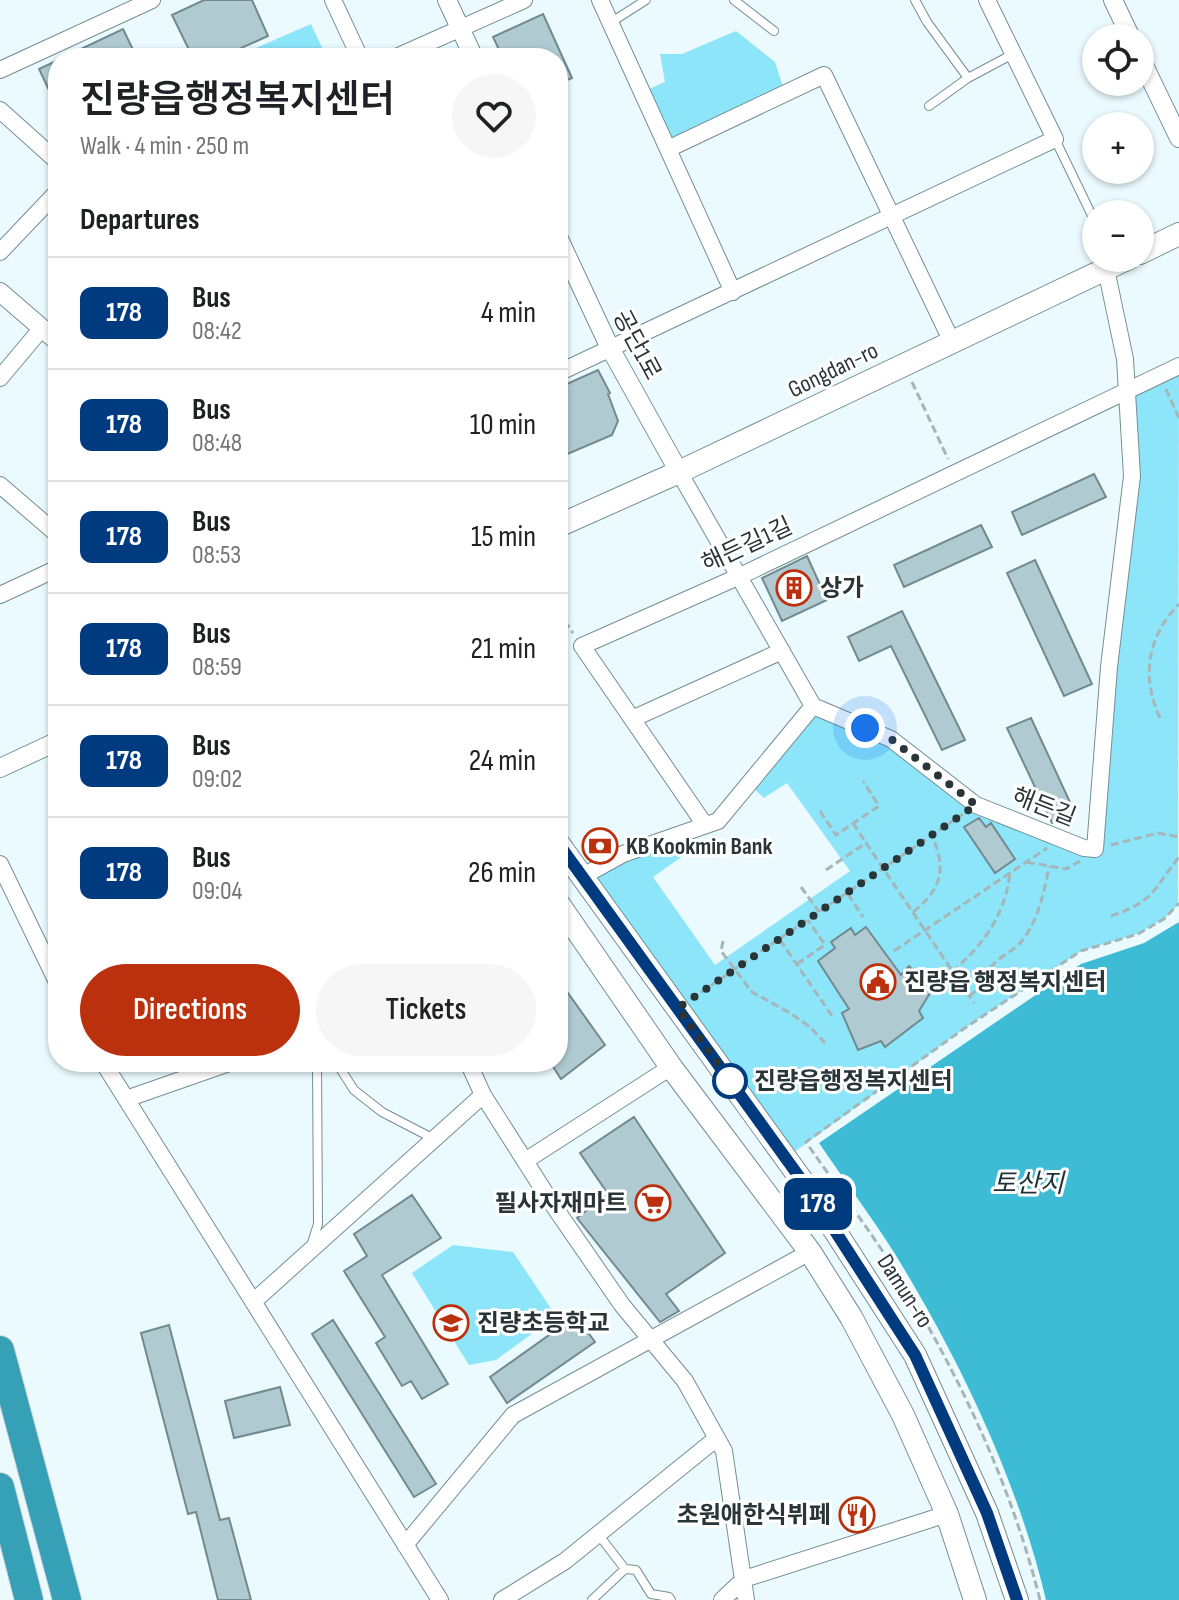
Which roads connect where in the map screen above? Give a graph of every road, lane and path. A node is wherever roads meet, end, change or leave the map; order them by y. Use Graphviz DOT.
graph roads {
  1 [pos="152,0"];
  2 [pos="333,0"];
  3 [pos="447,0"];
  4 [pos="524,0"];
  5 [pos="600,0"];
  6 [pos="646,0"];
  7 [pos="734,0"];
  8 [pos="915,0"];
  9 [pos="987,0"];
  10 [pos="1113,0"];
  11 [pos="610,23"];
  12 [pos="1124,24"];
  13 [pos="460,29"];
  14 [pos="774,31"];
  15 [pos="355,48"];
  16 [pos="417,48"];
  17 [pos="469,48"];
  18 [pos="1013,54"];
  19 [pos="0,70"];
  20 [pos="968,78"];
  21 [pos="1154,86"];
  22 [pos="929,106"];
  23 [pos="0,110"];
  24 [pos="1179,138"];
  25 [pos="1055,139"];
  26 [pos="668,149"];
  27 [pos="48,153"];
  28 [pos="1084,200"];
  29 [pos="48,202"];
  30 [pos="890,218"];
  31 [pos="1179,234"];
  32 [pos="1154,246"];
  33 [pos="0,252"];
  34 [pos="568,258"];
  35 [pos="1096,272"];
  36 [pos="1117,272"];
  37 [pos="0,292"];
  38 [pos="733,292"];
  39 [pos="42,328"];
  40 [pos="48,333"];
  41 [pos="952,342"];
  42 [pos="610,348"];
  43 [pos="904,365"];
  44 [pos="1179,366"];
  45 [pos="568,368"];
  46 [pos="1160,375"];
  47 [pos="0,378"];
  48 [pos="1127,390"];
  49 [pos="1179,418"];
  50 [pos="679,472"];
  51 [pos="954,473"];
  52 [pos="0,485"];
  53 [pos="568,522"];
  54 [pos="48,526"];
  55 [pos="48,573"];
  56 [pos="740,576"];
  57 [pos="0,595"];
  58 [pos="1179,604"];
  59 [pos="568,626"];
  60 [pos="582,646"];
  61 [pos="782,651"];
  62 [pos="813,706"];
  63 [pos="1160,718"];
  64 [pos="632,719"];
  65 [pos="48,746"];
  66 [pos="0,768"];
  67 [pos="863,781"];
  68 [pos="976,805"];
  69 [pos="820,811"];
  70 [pos="853,823"];
  71 [pos="705,825"];
  72 [pos="931,836"];
  73 [pos="1179,837"];
  74 [pos="1060,839"];
  75 [pos="866,843"];
  76 [pos="1095,849"];
  77 [pos="568,856"];
  78 [pos="1179,857"];
  79 [pos="1027,862"];
  80 [pos="0,864"];
  81 [pos="1049,867"];
  82 [pos="883,868"];
  83 [pos="826,870"];
  84 [pos="1010,873"];
  85 [pos="583,876"];
  86 [pos="801,887"];
  87 [pos="847,893"];
  88 [pos="1179,903"];
  89 [pos="819,912"];
  90 [pos="913,912"];
  91 [pos="1111,916"];
  92 [pos="863,917"];
  93 [pos="568,918"];
  94 [pos="808,920"];
  95 [pos="779,939"];
  96 [pos="723,941"];
  97 [pos="894,951"];
  98 [pos="48,963"];
  99 [pos="797,965"];
  100 [pos="734,970"];
  101 [pos="952,972"];
  102 [pos="969,996"];
  103 [pos="974,1003"];
  104 [pos="678,1008"];
  105 [pos="832,1016"];
  106 [pos="825,1043"];
  107 [pos="671,1067"];
  108 [pos="109,1072"];
  109 [pos="203,1072"];
  110 [pos="317,1072"];
  111 [pos="342,1072"];
  112 [pos="473,1072"];
  113 [pos="483,1095"];
  114 [pos="126,1099"];
  115 [pos="434,1139"];
  116 [pos="806,1142"];
  117 [pos="525,1161"];
  118 [pos="310,1251"];
  119 [pos="810,1252"];
  120 [pos="253,1302"];
  121 [pos="651,1340"];
  122 [pos="0,1350"];
  123 [pos="717,1438"];
  124 [pos="0,1487"];
  125 [pos="947,1514"];
  126 [pos="598,1534"];
  127 [pos="405,1545"];
  128 [pos="625,1569"];
  129 [pos="744,1579"];
  130 [pos="29,1600"];
  131 [pos="67,1600"];
  132 [pos="440,1600"];
  133 [pos="502,1600"];
  134 [pos="592,1600"];
  135 [pos="671,1600"];
  136 [pos="722,1600"];
  137 [pos="746,1600"];
  138 [pos="975,1600"];
  139 [pos="1017,1600"];
  1 -- 19 [label="street"];
  2 -- 15 [label="street"];
  3 -- 13 [label="street"];
  4 -- 13 [label="street"];
  5 -- 11 [label="street"];
  6 -- 11 [label="lane"];
  7 -- 14 [label="lane"];
  8 -- 20 [label="lane"];
  9 -- 18 [label="street"];
  10 -- 12 [label="street"];
  11 -- 26 [label="street"];
  13 -- 16 [label="street"];
  13 -- 17 [label="street"];
  18 -- 20 [label="lane"];
  18 -- 25 [label="street"];
  20 -- 22 [label="lane"];
  21 -- 24 [label="street"];
  23 -- 27 [label="street"];
  25 -- 28 [label="lane"];
  25 -- 30 [label="street"];
  26 -- 30 [label="street"];
  26 -- 38 [label="street"];
  29 -- 33 [label="street"];
  30 -- 38 [label="street"];
  30 -- 41 [label="street"];
  31 -- 32 [label="main road"];
  34 -- 42 [label="street, 공단1로"];
  35 -- 41 [label="main road, Gongdan-ro"];
  36 -- 48 [label="street, 해든길"];
  37 -- 39 [label="street"];
  38 -- 42 [label="street"];
  39 -- 40 [label="street"];
  39 -- 47 [label="street"];
  41 -- 43 [label="main road, Gongdan-ro"];
  42 -- 45 [label="street"];
  42 -- 50 [label="street, 공단1로"];
  43 -- 50 [label="main road, Gongdan-ro"];
  43 -- 51 [label="path"];
  44 -- 46 [label="street, 해든길1길"];
  46 -- 48 [label="street, 해든길1길"];
  46 -- 49 [label="path"];
  48 -- 51 [label="street, 해든길1길"];
  48 -- 76 [label="street, 해든길"];
  50 -- 53 [label="main road, Gongdan-ro"];
  50 -- 56 [label="street"];
  51 -- 56 [label="street, 해든길1길"];
  52 -- 54 [label="street"];
  55 -- 57 [label="street"];
  56 -- 60 [label="street, 해든길1길"];
  56 -- 61 [label="street"];
  58 -- 63 [label="path"];
  59 -- 60 [label="path"];
  60 -- 64 [label="street"];
  61 -- 62 [label="street"];
  61 -- 64 [label="street"];
  62 -- 68 [label="street, 해든길"];
  62 -- 71 [label="street"];
  64 -- 71 [label="street"];
  65 -- 66 [label="street"];
  67 -- 70 [label="path"];
  68 -- 72 [label="path"];
  68 -- 74 [label="street, 해든길"];
  69 -- 70 [label="path"];
  70 -- 75 [label="path"];
  71 -- 85 [label="street"];
  72 -- 82 [label="path"];
  72 -- 90 [label="path"];
  73 -- 76 [label="path"];
  74 -- 76 [label="street, 해든길"];
  74 -- 79 [label="path"];
  75 -- 82 [label="path"];
  75 -- 83 [label="path"];
  76 -- 81 [label="path"];
  77 -- 85 [label="main road, Damun-ro"];
  78 -- 91 [label="path"];
  79 -- 81 [label="path"];
  79 -- 84 [label="path"];
  80 -- 98 [label="street"];
  81 -- 102 [label="path"];
  82 -- 87 [label="path"];
  82 -- 90 [label="path"];
  84 -- 97 [label="path"];
  84 -- 101 [label="path"];
  85 -- 104 [label="main road, Damun-ro"];
  86 -- 89 [label="path"];
  87 -- 89 [label="path"];
  87 -- 92 [label="path"];
  88 -- 116 [label="path"];
  89 -- 94 [label="path"];
  90 -- 101 [label="path"];
  93 -- 107 [label="main road"];
  94 -- 95 [label="path"];
  94 -- 99 [label="path"];
  95 -- 99 [label="path"];
  95 -- 100 [label="path"];
  96 -- 100 [label="path"];
  99 -- 105 [label="path"];
  100 -- 104 [label="path"];
  100 -- 106 [label="path"];
  101 -- 102 [label="path"];
  102 -- 103 [label="path"];
  104 -- 139 [label="main road, Damun-ro"];
  107 -- 117 [label="street"];
  107 -- 119 [label="main road"];
  108 -- 114 [label="street"];
  109 -- 114 [label="street"];
  110 -- 118 [label="lane"];
  111 -- 115 [label="lane"];
  112 -- 113 [label="street"];
  113 -- 115 [label="street"];
  113 -- 117 [label="street"];
  114 -- 120 [label="street"];
  115 -- 118 [label="street"];
  117 -- 121 [label="street"];
  118 -- 120 [label="street"];
  119 -- 121 [label="street"];
  119 -- 125 [label="main road"];
  120 -- 127 [label="street"];
  121 -- 123 [label="street"];
  121 -- 127 [label="street"];
  122 -- 131 [label="highway"];
  123 -- 126 [label="street"];
  123 -- 129 [label="street"];
  124 -- 130 [label="highway"];
  125 -- 129 [label="street"];
  125 -- 138 [label="main road"];
  126 -- 128 [label="lane"];
  126 -- 133 [label="street"];
  127 -- 132 [label="street"];
  128 -- 134 [label="lane"];
  128 -- 135 [label="lane"];
  129 -- 136 [label="street"];
  129 -- 137 [label="street"];
}
